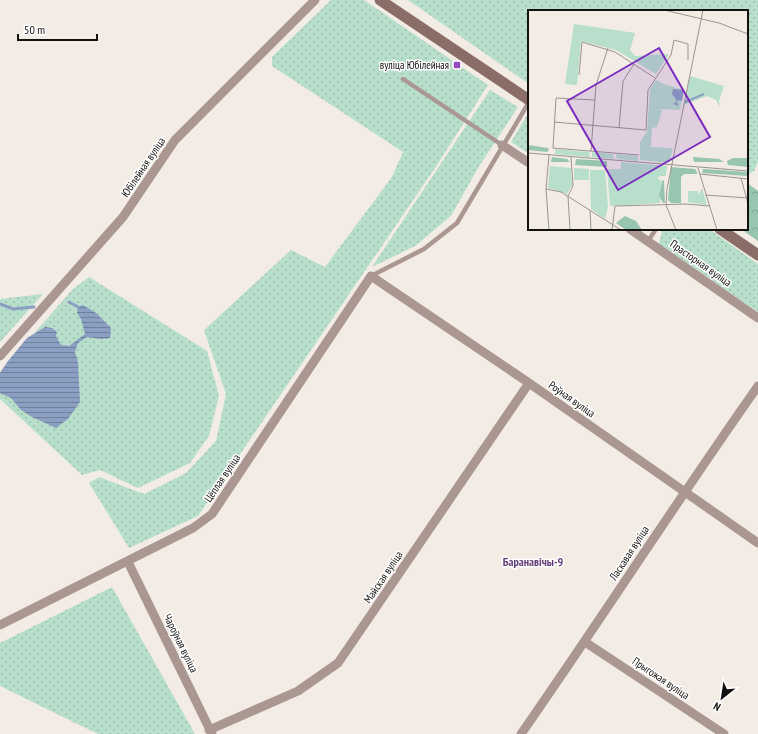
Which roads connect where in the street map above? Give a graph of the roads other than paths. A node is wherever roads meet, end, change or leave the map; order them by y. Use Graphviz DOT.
graph roads {
  1 [pos="315,0"];
  2 [pos="380,0"];
  3 [pos="403,79"];
  4 [pos="528,100"];
  5 [pos="528,103"];
  6 [pos="502,145"];
  7 [pos="528,162"];
  8 [pos="632,230"];
  9 [pos="655,230"];
  10 [pos="721,230"];
  11 [pos="648,241"];
  12 [pos="758,255"];
  13 [pos="371,276"];
  14 [pos="758,318"];
  15 [pos="0,356"];
  16 [pos="529,383"];
  17 [pos="758,386"];
  18 [pos="683,492"];
  19 [pos="758,543"];
  20 [pos="128,562"];
  21 [pos="0,625"];
  22 [pos="585,642"];
  23 [pos="210,732"];
  24 [pos="521,734"];
  25 [pos="724,734"];
  1 -- 15 [label="street, Юбілейная вуліца"];
  2 -- 4 [label="main road"];
  3 -- 6 [label="lane"];
  5 -- 6 [label="lane"];
  6 -- 7 [label="street"];
  6 -- 13 [label="lane"];
  8 -- 11 [label="street, Прасторная вуліца"];
  9 -- 11 [label="lane"];
  10 -- 12 [label="main road"];
  11 -- 14 [label="street, Прасторная вуліца"];
  13 -- 16 [label="street, Роўная вуліца"];
  13 -- 20 [label="street, Цёплая вуліца"];
  16 -- 18 [label="street, Роўная вуліца"];
  16 -- 23 [label="street, Майская вуліца"];
  17 -- 18 [label="street, Ласкавая вуліца"];
  18 -- 19 [label="street, Роўная вуліца"];
  18 -- 22 [label="street, Ласкавая вуліца"];
  20 -- 21 [label="street, Цёплая вуліца"];
  20 -- 23 [label="street, Чароўная вуліца"];
  22 -- 24 [label="street, Ласкавая вуліца"];
  22 -- 25 [label="street, Прыгожая вуліца"];
}
